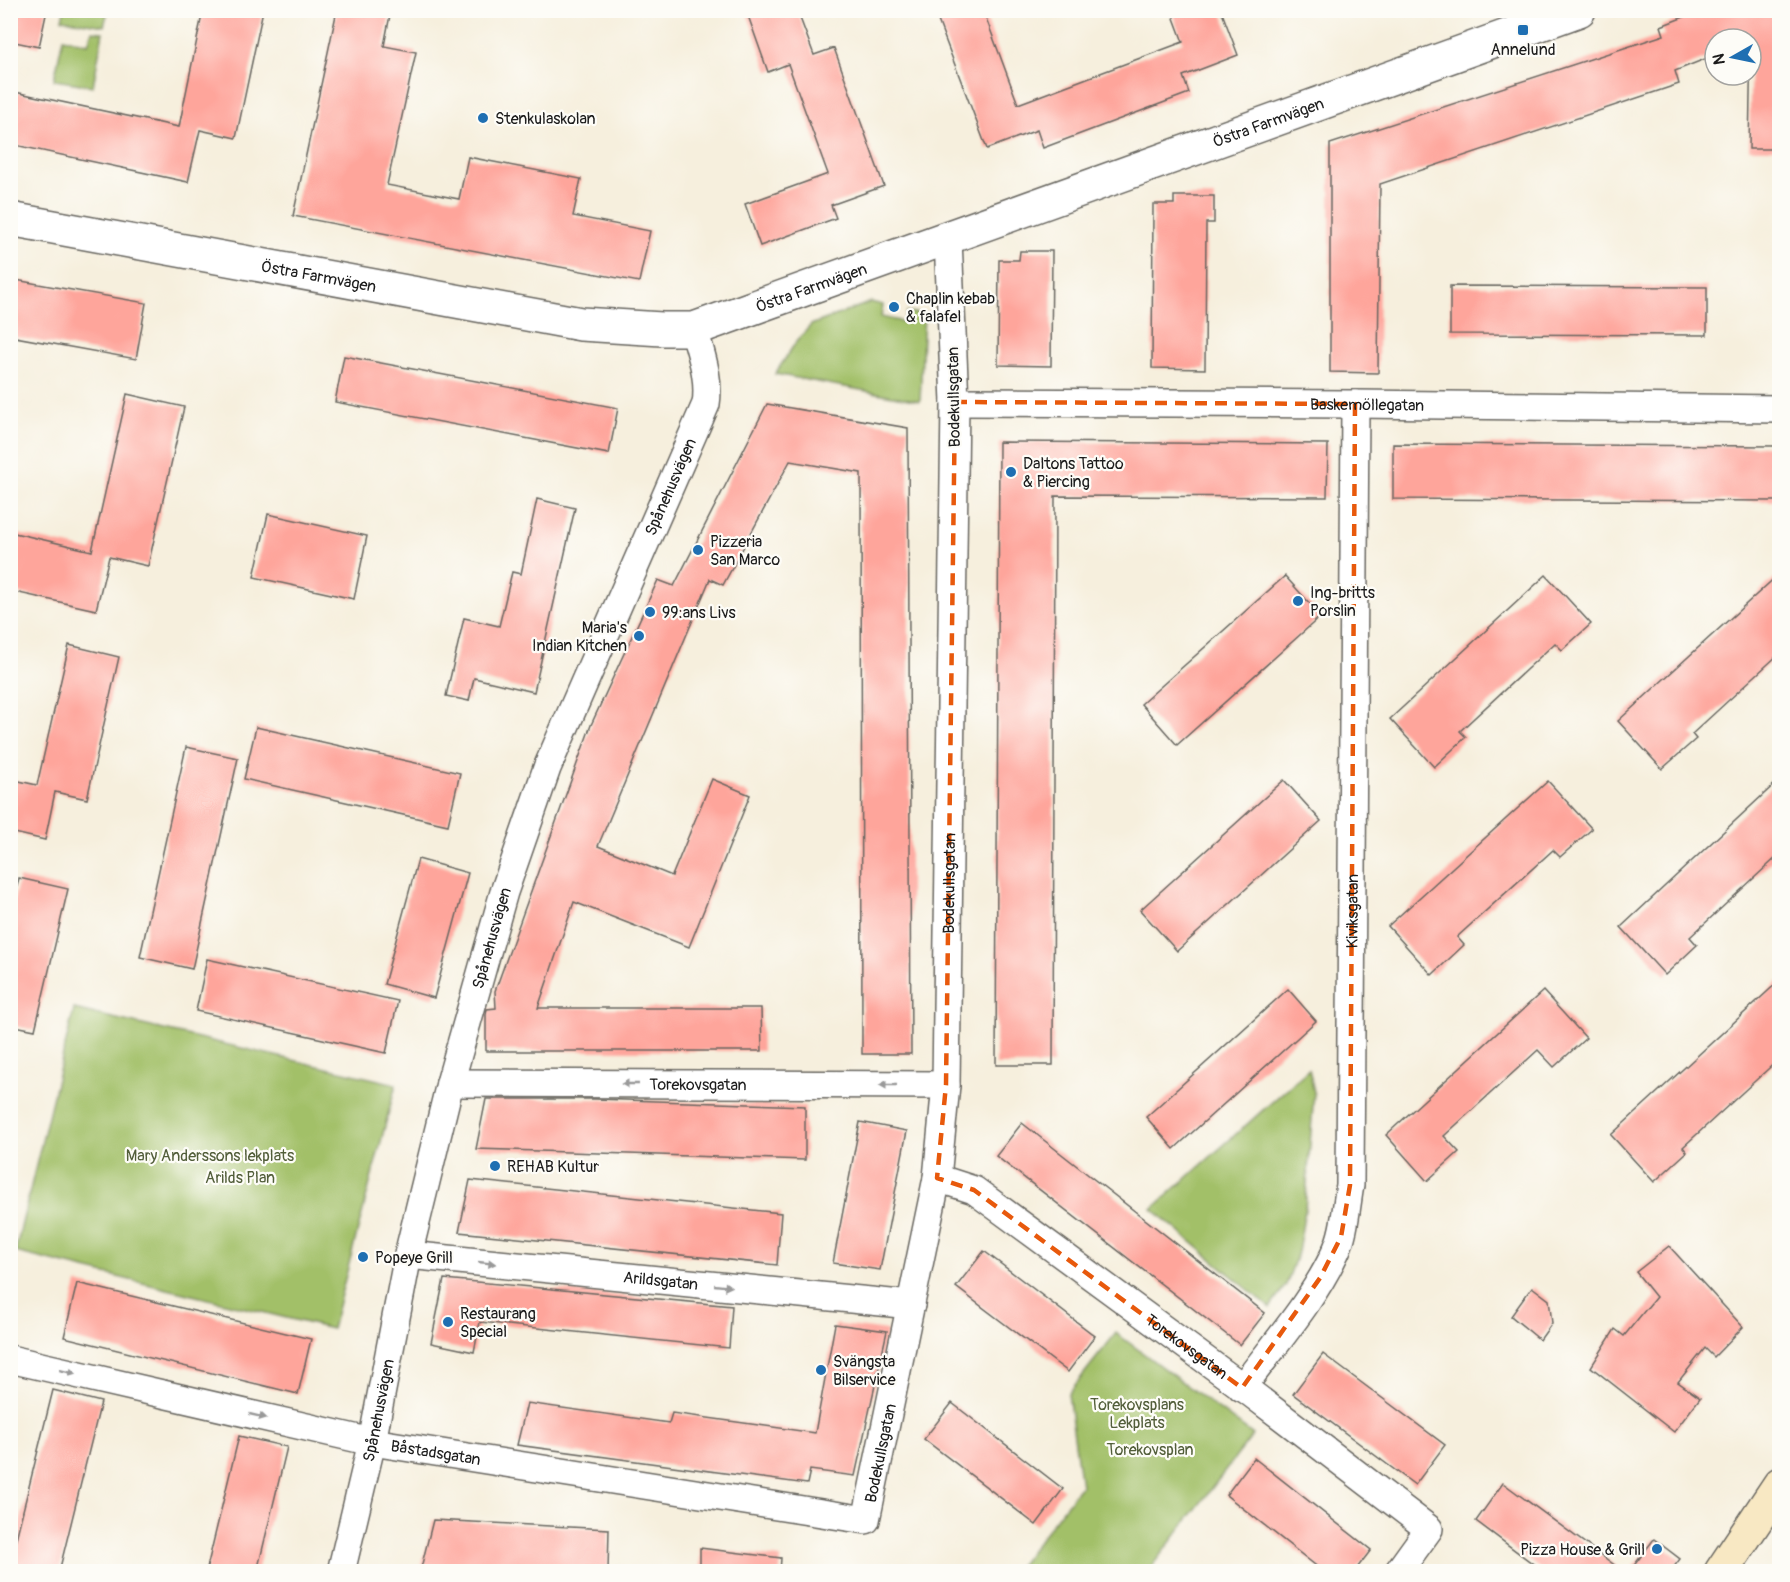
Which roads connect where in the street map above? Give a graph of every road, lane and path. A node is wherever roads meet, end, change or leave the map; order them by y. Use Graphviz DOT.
graph roads {
  1 [pos="1579,10"];
  2 [pos="10,219"];
  3 [pos="948,239"];
  4 [pos="694,329"];
  5 [pos="955,402"];
  6 [pos="1355,404"];
  7 [pos="1779,409"];
  8 [pos="450,1083"];
  9 [pos="946,1085"];
  10 [pos="937,1178"];
  11 [pos="408,1255"];
  12 [pos="911,1305"];
  13 [pos="10,1359"];
  14 [pos="1242,1388"];
  15 [pos="372,1442"];
  16 [pos="1779,1484"];
  17 [pos="866,1520"];
  18 [pos="341,1572"];
  19 [pos="1398,1572"];
  20 [pos="1721,1572"];
  1 -- 3 [label="street, Östra Farmvägen"];
  2 -- 4 [label="street, Östra Farmvägen"];
  3 -- 4 [label="street, Östra Farmvägen"];
  3 -- 5 [label="street, Bodekullsgatan"];
  4 -- 8 [label="street, Spånehusvägen"];
  5 -- 6 [label="street, Baskemöllegatan"];
  5 -- 9 [label="street, Bodekullsgatan"];
  6 -- 7 [label="street, Baskemöllegatan"];
  6 -- 14 [label="street, Kiviksgatan"];
  9 -- 8 [label="street, Torekovsgatan, one-way"];
  8 -- 11 [label="street, Spånehusvägen"];
  9 -- 10 [label="street, Bodekullsgatan"];
  10 -- 12 [label="street, Bodekullsgatan"];
  10 -- 14 [label="street, Torekovsgatan"];
  11 -- 12 [label="street, Arildsgatan, one-way"];
  11 -- 15 [label="street, Spånehusvägen"];
  12 -- 17 [label="street, Bodekullsgatan"];
  13 -- 15 [label="street, Båstadsgatan, one-way"];
  14 -- 19 [label="street, Torekovsgatan"];
  15 -- 17 [label="street, Båstadsgatan"];
  15 -- 18 [label="street, Spånehusvägen"];
  16 -- 20 [label="main road"];
}
